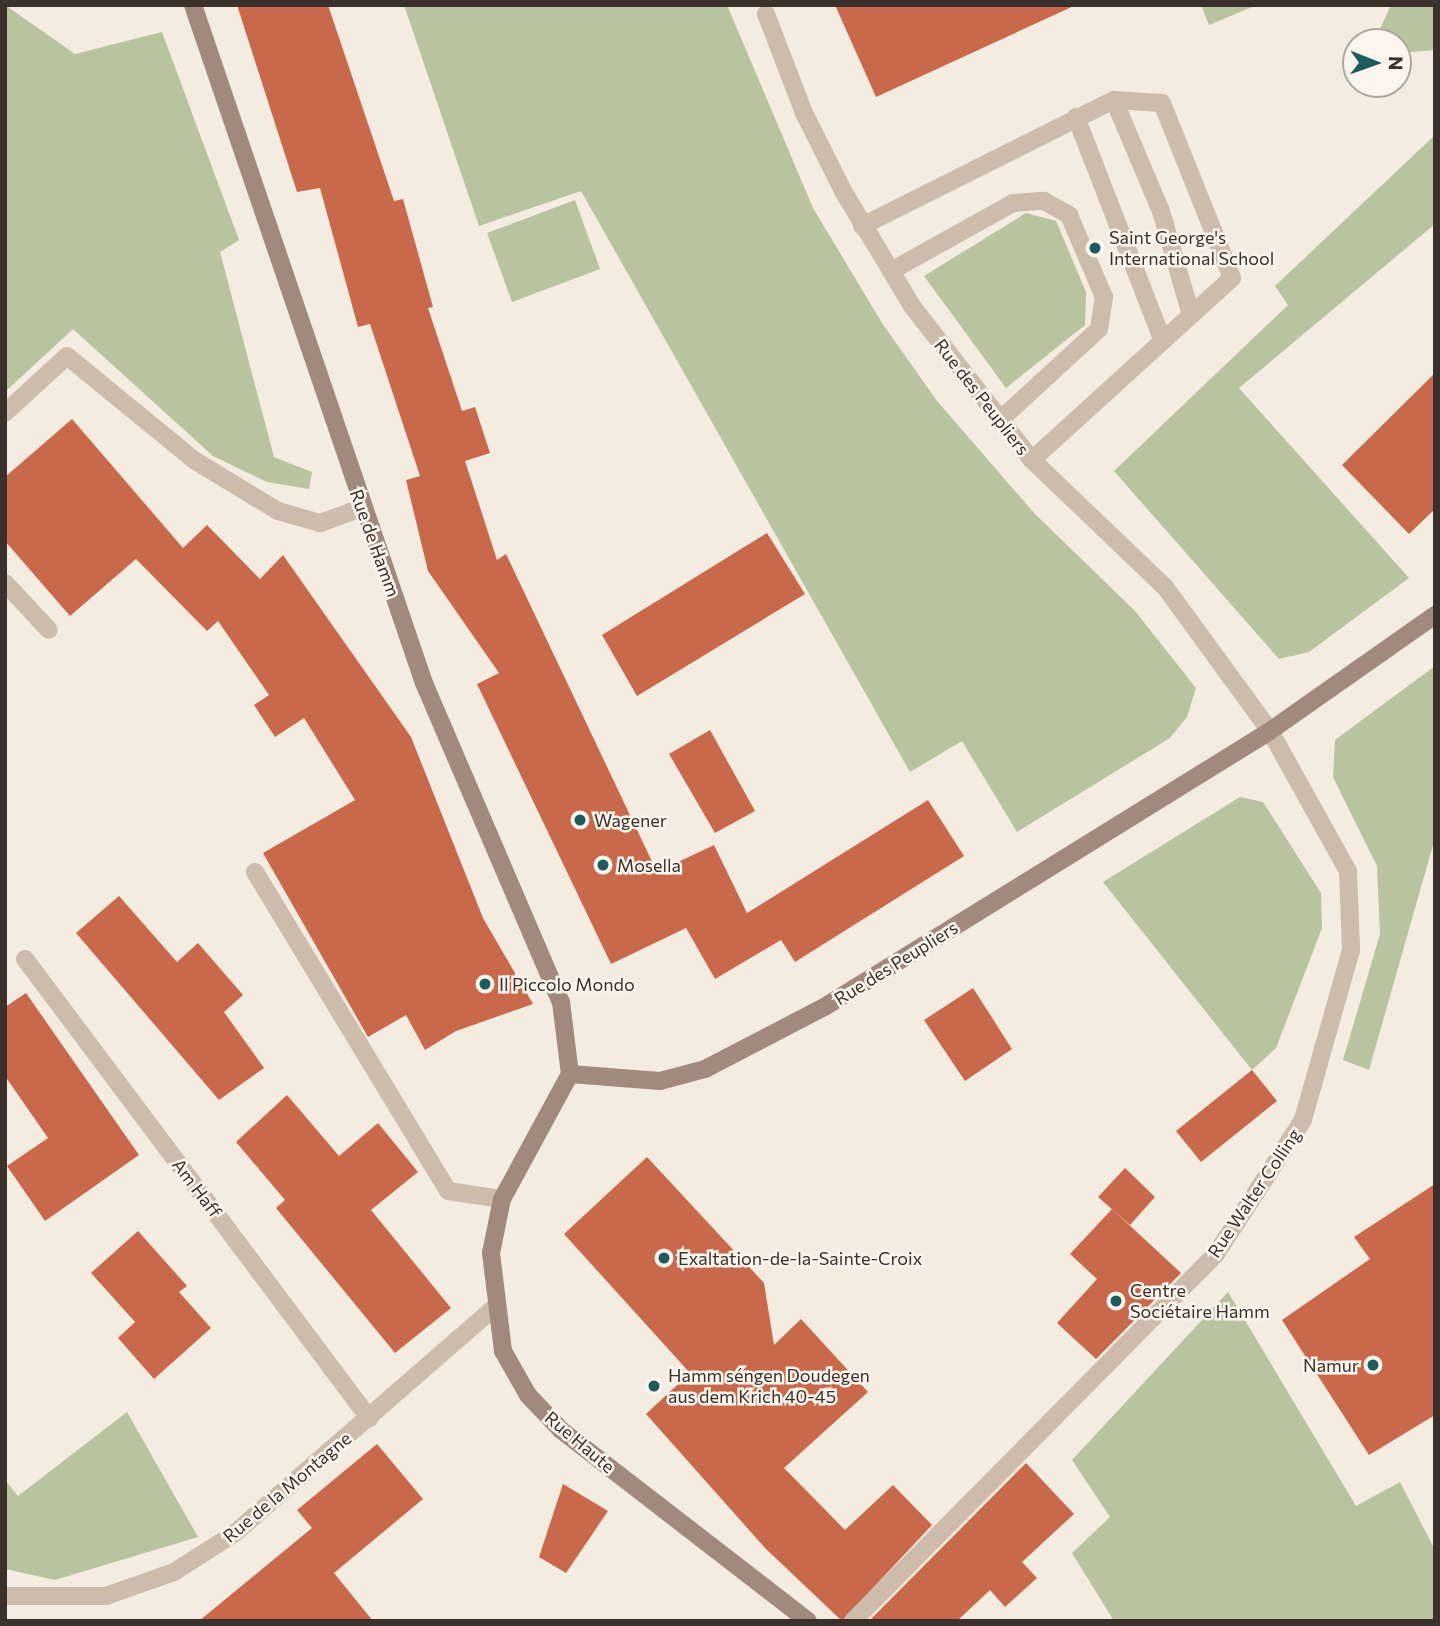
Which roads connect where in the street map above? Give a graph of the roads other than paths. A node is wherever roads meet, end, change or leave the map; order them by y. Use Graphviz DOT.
graph roads {
  1 [pos="193,5"];
  2 [pos="766,14"];
  3 [pos="1114,100"];
  4 [pos="1076,117"];
  5 [pos="862,226"];
  6 [pos="891,271"];
  7 [pos="1191,315"];
  8 [pos="1162,340"];
  9 [pos="5,413"];
  10 [pos="999,421"];
  11 [pos="1032,460"];
  12 [pos="362,508"];
  13 [pos="5,583"];
  14 [pos="1435,615"];
  15 [pos="49,631"];
  16 [pos="1270,731"];
  17 [pos="256,872"];
  18 [pos="25,959"];
  19 [pos="570,1074"];
  20 [pos="502,1199"];
  21 [pos="494,1308"];
  22 [pos="369,1418"];
  23 [pos="5,1596"];
  24 [pos="808,1621"];
  25 [pos="853,1621"];
  1 -- 12 [label="main road, Rue de Hamm"];
  2 -- 5 [label="street, Rue des Peupliers"];
  3 -- 4 [label="street"];
  3 -- 7 [label="street"];
  3 -- 7 [label="street"];
  4 -- 5 [label="street"];
  4 -- 8 [label="street"];
  5 -- 6 [label="street, Rue des Peupliers"];
  6 -- 10 [label="street, Rue des Peupliers"];
  6 -- 10 [label="street"];
  7 -- 8 [label="street"];
  8 -- 11 [label="street"];
  9 -- 12 [label="street"];
  10 -- 11 [label="street, Rue des Peupliers"];
  11 -- 16 [label="street, Rue des Peupliers"];
  12 -- 19 [label="main road, Rue de Hamm"];
  13 -- 15 [label="street"];
  14 -- 16 [label="main road, Rue des Peupliers"];
  16 -- 19 [label="main road, Rue des Peupliers"];
  16 -- 25 [label="street, Rue Walter Colling"];
  17 -- 20 [label="street"];
  18 -- 22 [label="street, Am Haff"];
  19 -- 20 [label="main road, Rue Haute"];
  20 -- 21 [label="main road, Rue Haute"];
  21 -- 22 [label="street, Rue de la Montagne"];
  21 -- 24 [label="main road, Rue Haute"];
  22 -- 23 [label="street, Rue de la Montagne"];
}
